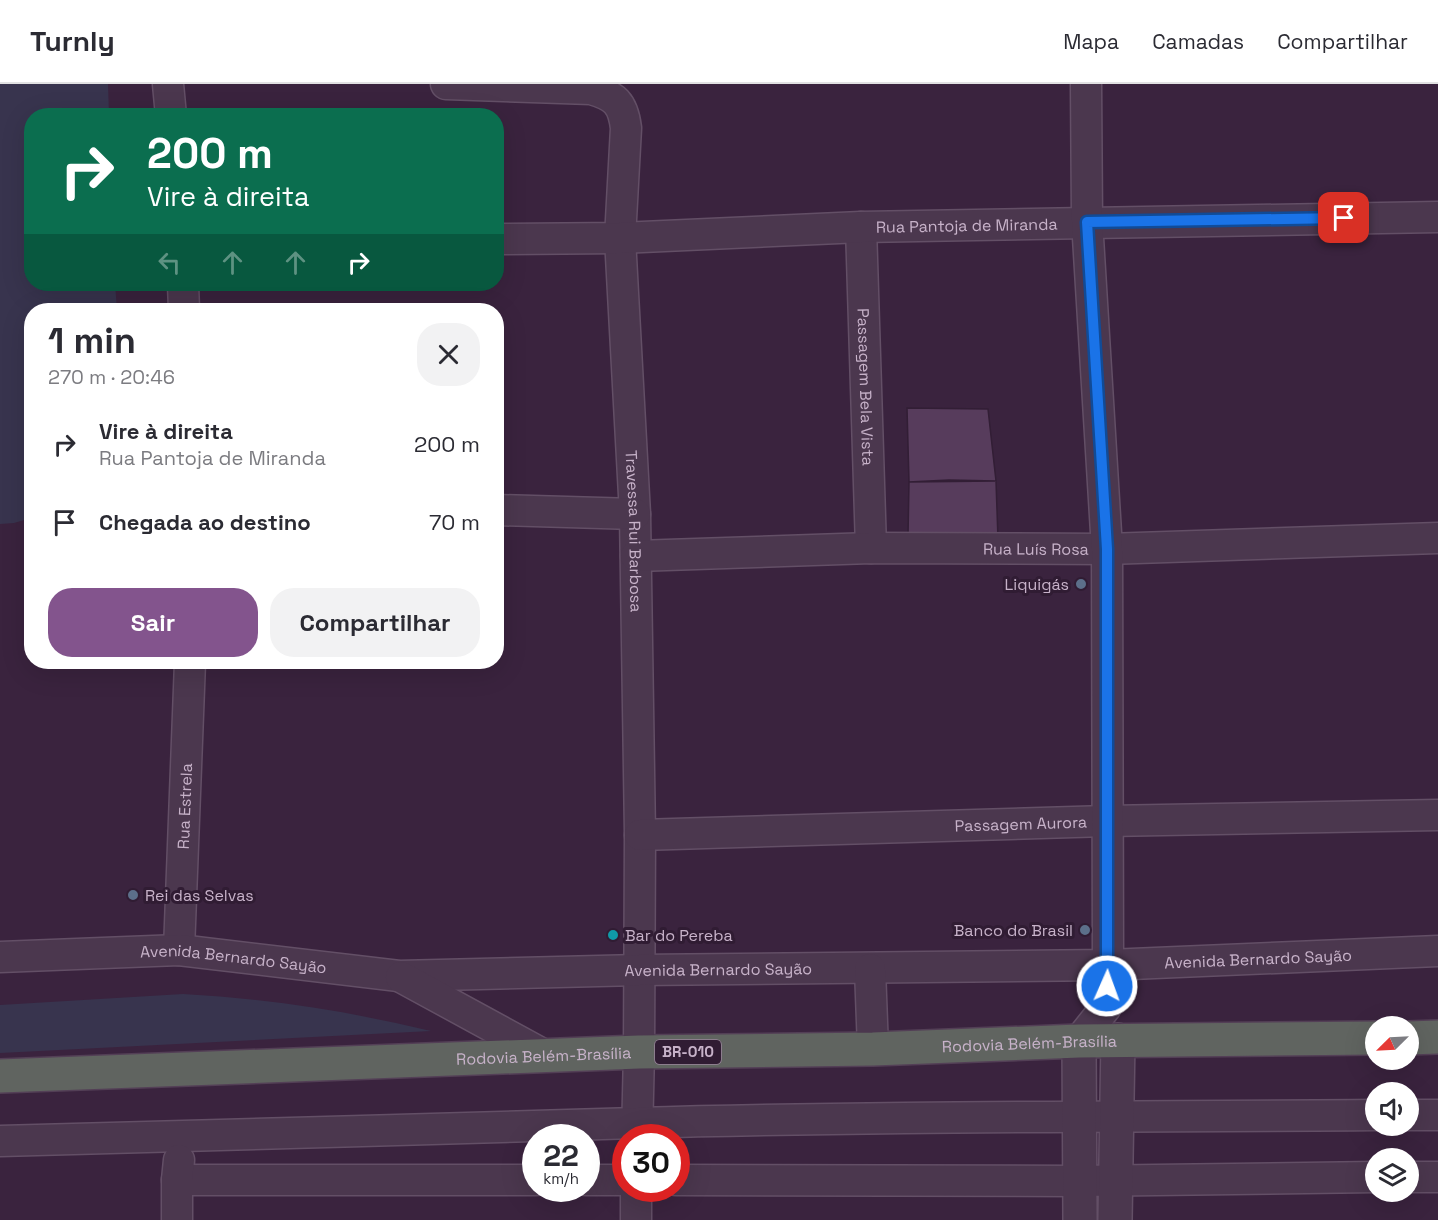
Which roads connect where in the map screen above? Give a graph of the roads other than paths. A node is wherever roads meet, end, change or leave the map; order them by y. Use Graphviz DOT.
graph roads {
  1 [pos="168,84"];
  2 [pos="446,84"];
  3 [pos="1086,84"];
  4 [pos="170,108"];
  5 [pos="1438,217"];
  6 [pos="1087,222"];
  7 [pos="861,227"];
  8 [pos="620,238"];
  9 [pos="504,239"];
  10 [pos="504,510"];
  11 [pos="635,514"];
  12 [pos="1438,538"];
  13 [pos="871,548"];
  14 [pos="1107,549"];
  15 [pos="636,556"];
  16 [pos="190,669"];
  17 [pos="1438,815"];
  18 [pos="1107,820"];
  19 [pos="640,835"];
  20 [pos="179,950"];
  21 [pos="1438,951"];
  22 [pos="0,957"];
  23 [pos="1108,965"];
  24 [pos="870,969"];
  25 [pos="639,970"];
  26 [pos="399,976"];
  27 [pos="1106,1008"];
  28 [pos="1438,1037"];
  29 [pos="1365,1038"];
  30 [pos="1419,1038"];
  31 [pos="1118,1040"];
  32 [pos="1079,1041"];
  33 [pos="873,1049"];
  34 [pos="639,1052"];
  35 [pos="546,1056"];
  36 [pos="0,1076"];
  37 [pos="1365,1115"];
  38 [pos="1419,1115"];
  39 [pos="1438,1115"];
  40 [pos="1080,1116"];
  41 [pos="1117,1117"];
  42 [pos="637,1124"];
  43 [pos="690,1128"];
  44 [pos="612,1130"];
  45 [pos="182,1138"];
  46 [pos="0,1141"];
  47 [pos="1365,1177"];
  48 [pos="1419,1177"];
  49 [pos="1438,1177"];
  50 [pos="1116,1179"];
  51 [pos="177,1180"];
  52 [pos="522,1180"];
  53 [pos="690,1180"];
  54 [pos="1079,1180"];
  55 [pos="636,1202"];
  56 [pos="177,1220"];
  57 [pos="636,1220"];
  58 [pos="1080,1220"];
  59 [pos="1115,1220"];
  1 -- 4 [label="street"];
  2 -- 8 [label="street, Travessa Rui Barbosa"];
  3 -- 6 [label="street"];
  5 -- 6 [label="street, Rua Pantoja de Miranda"];
  6 -- 7 [label="street, Rua Pantoja de Miranda"];
  6 -- 14 [label="street"];
  7 -- 8 [label="street, Rua Pantoja de Miranda"];
  7 -- 13 [label="street, Passagem Bela Vista"];
  8 -- 9 [label="street, Rua Pantoja de Miranda"];
  8 -- 11 [label="street, Travessa Rui Barbosa"];
  10 -- 11 [label="street"];
  11 -- 15 [label="street, Travessa Rui Barbosa"];
  12 -- 14 [label="street, Rua Luís Rosa"];
  13 -- 14 [label="street, Rua Luís Rosa"];
  13 -- 15 [label="street, Rua Luís Rosa"];
  14 -- 18 [label="street"];
  15 -- 19 [label="street, Travessa Rui Barbosa"];
  16 -- 20 [label="street, Rua Estrela"];
  17 -- 18 [label="street, Passagem Aurora"];
  18 -- 19 [label="street, Passagem Aurora"];
  18 -- 23 [label="street"];
  19 -- 25 [label="street, Travessa Rui Barbosa"];
  20 -- 22 [label="street, Avenida Bernardo Sayão"];
  20 -- 26 [label="street, Avenida Bernardo Sayão"];
  21 -- 23 [label="street, Avenida Bernardo Sayão"];
  23 -- 24 [label="street, Avenida Bernardo Sayão"];
  23 -- 27 [label="street"];
  24 -- 25 [label="street, Avenida Bernardo Sayão"];
  24 -- 33 [label="street"];
  25 -- 26 [label="street, Avenida Bernardo Sayão"];
  25 -- 34 [label="street, Travessa Rui Barbosa"];
  26 -- 35 [label="street"];
  27 -- 31 [label="street"];
  27 -- 32 [label="street"];
  28 -- 30 [label="highway"];
  29 -- 31 [label="highway, Rodovia Belém-Brasília / BR-010"];
  31 -- 32 [label="highway, Rodovia Belém-Brasília / BR-010"];
  31 -- 41 [label="street"];
  32 -- 33 [label="highway, Rodovia Belém-Brasília / BR-010"];
  32 -- 40 [label="street"];
  33 -- 34 [label="highway, Rodovia Belém-Brasília / BR-010"];
  34 -- 35 [label="highway, Rodovia Belém-Brasília / BR-010"];
  34 -- 42 [label="street, Travessa Rui Barbosa"];
  35 -- 36 [label="highway, Rodovia Belém-Brasília / BR-010"];
  37 -- 41 [label="street"];
  38 -- 39 [label="street"];
  40 -- 41 [label="street"];
  40 -- 43 [label="street"];
  40 -- 54 [label="street"];
  41 -- 50 [label="street"];
  44 -- 45 [label="street"];
  45 -- 46 [label="street"];
  45 -- 51 [label="street"];
  47 -- 50 [label="street"];
  48 -- 49 [label="street"];
  50 -- 54 [label="street"];
  50 -- 59 [label="street"];
  51 -- 52 [label="street"];
  51 -- 56 [label="street"];
  53 -- 54 [label="street"];
  54 -- 58 [label="street"];
  55 -- 57 [label="street"];
}
